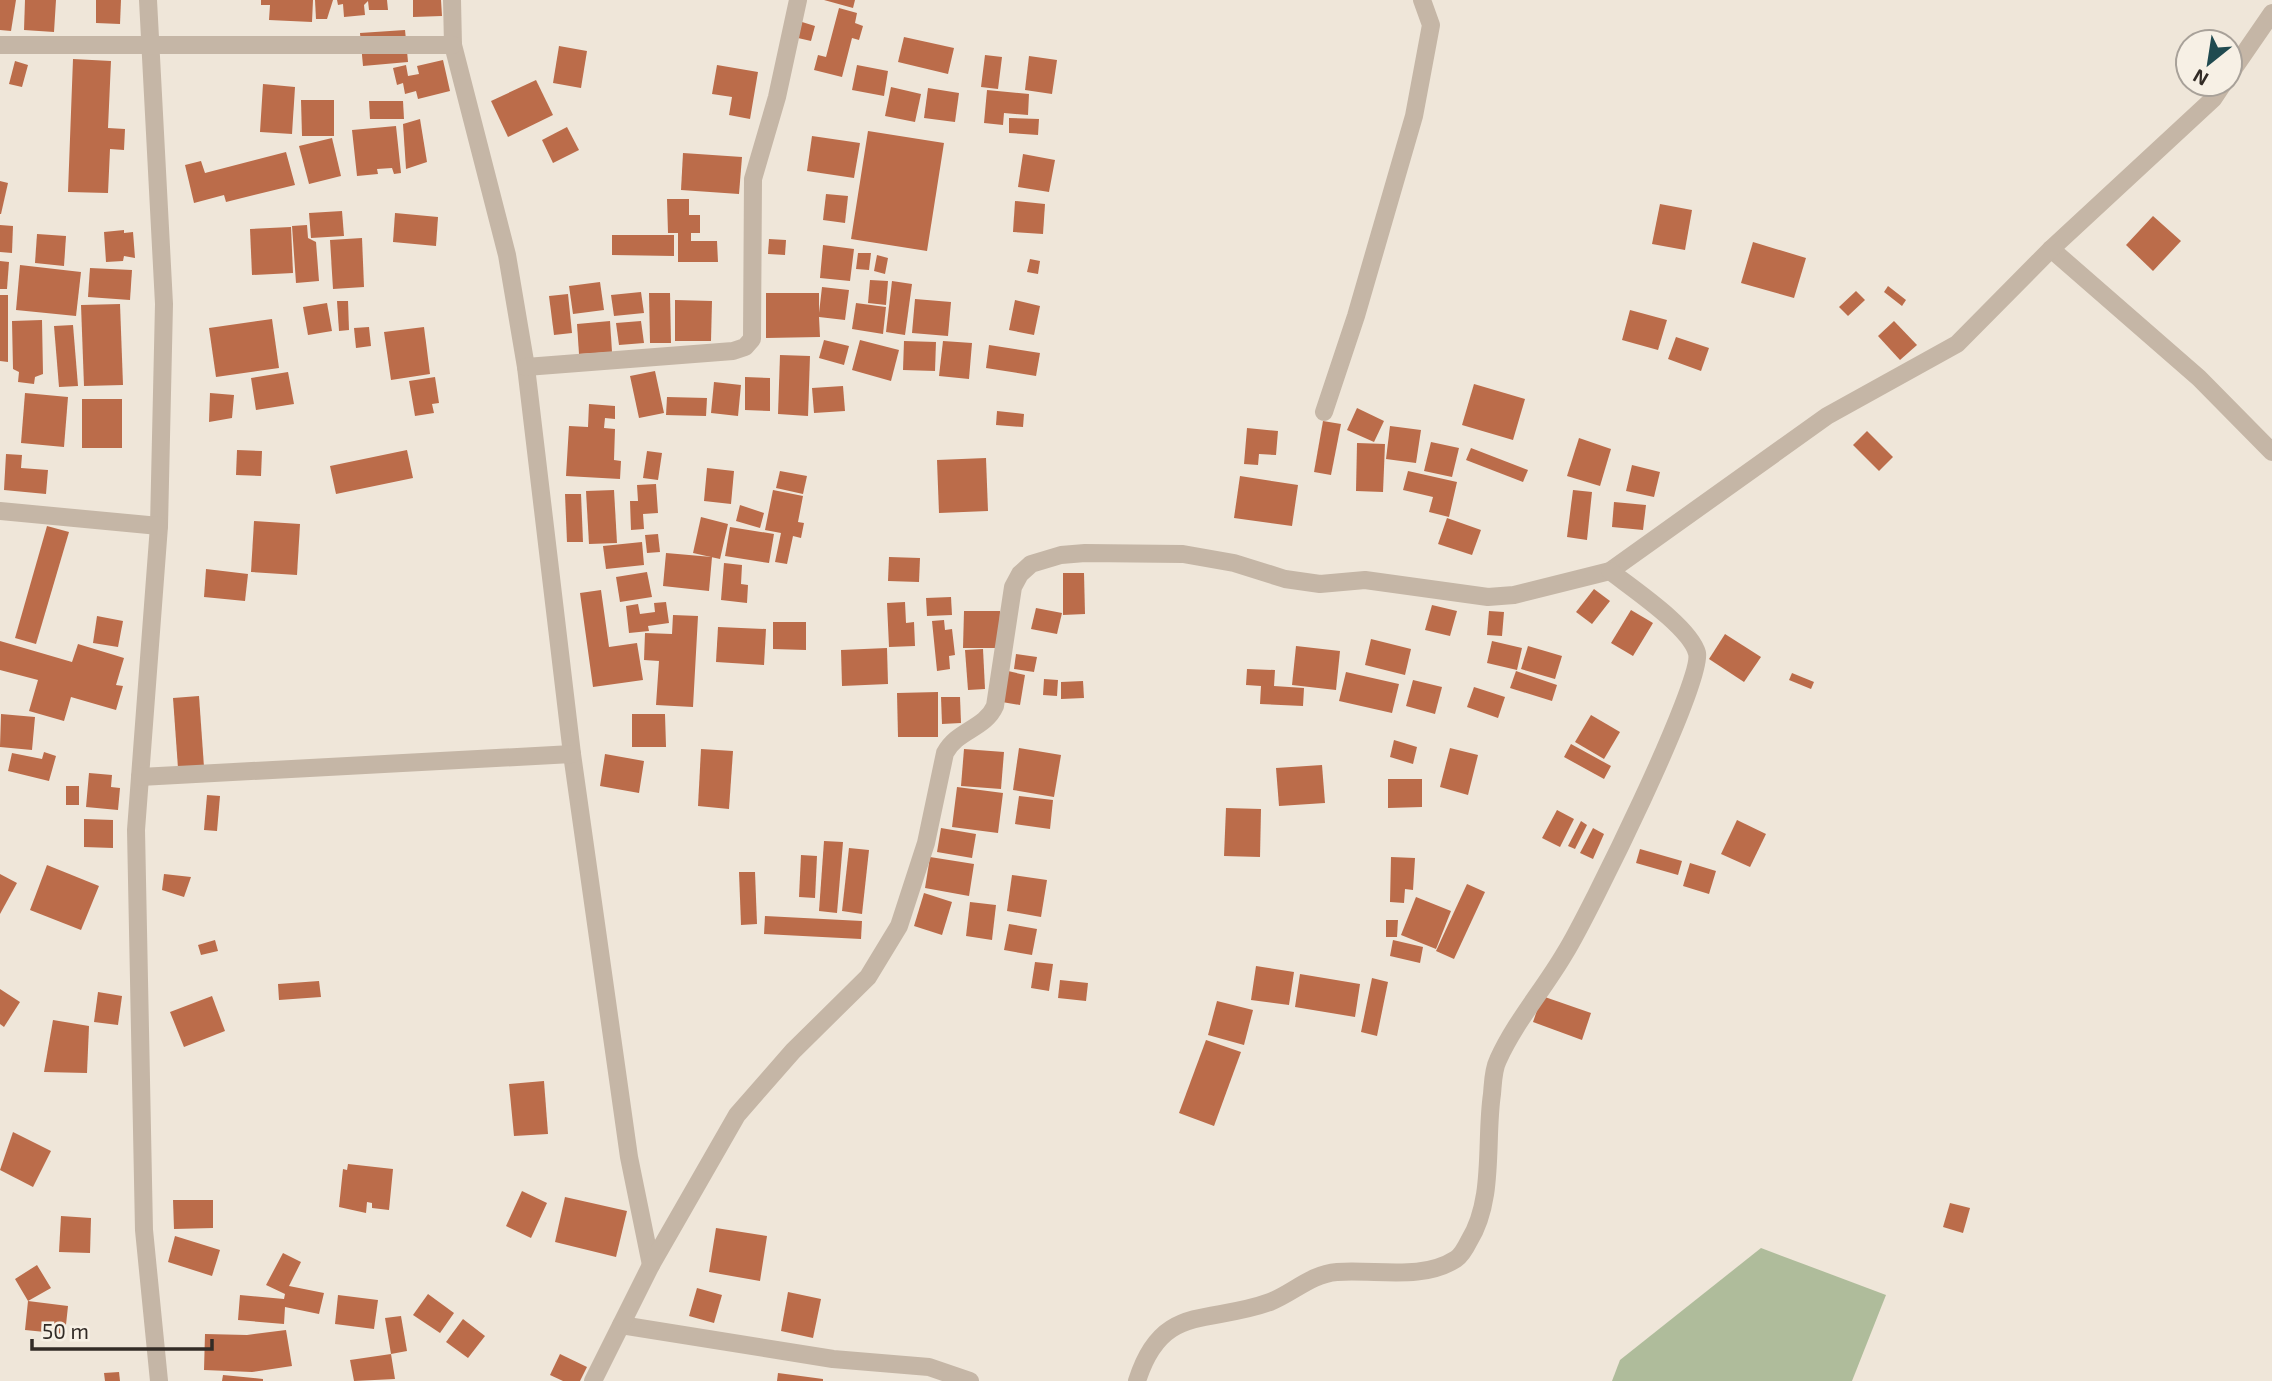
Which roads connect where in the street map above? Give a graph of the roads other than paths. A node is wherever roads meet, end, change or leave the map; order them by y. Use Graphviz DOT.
graph roads {
  1 [pos="148,0"];
  2 [pos="452,0"];
  3 [pos="798,0"];
  4 [pos="1422,0"];
  5 [pos="2272,13"];
  6 [pos="0,45"];
  7 [pos="151,45"];
  8 [pos="453,45"];
  9 [pos="2244,54"];
  10 [pos="2214,98"];
  11 [pos="2052,249"];
  12 [pos="526,367"];
  13 [pos="1324,412"];
  14 [pos="2272,452"];
  15 [pos="0,511"];
  16 [pos="159,526"];
  17 [pos="1611,570"];
  18 [pos="572,754"];
  19 [pos="140,777"];
  20 [pos="651,1265"];
  21 [pos="621,1325"];
  22 [pos="930,1374"];
  23 [pos="159,1381"];
  24 [pos="593,1381"];
  25 [pos="970,1381"];
  26 [pos="1137,1381"];
  1 -- 7 [label="street"];
  2 -- 8 [label="street"];
  3 -- 12 [label="street"];
  4 -- 13 [label="street"];
  5 -- 9 [label="street"];
  6 -- 7 [label="street"];
  7 -- 8 [label="street"];
  7 -- 16 [label="street"];
  8 -- 12 [label="street"];
  10 -- 11 [label="street"];
  11 -- 14 [label="street"];
  11 -- 17 [label="street"];
  12 -- 18 [label="street"];
  15 -- 16 [label="street"];
  16 -- 19 [label="street"];
  17 -- 20 [label="street"];
  17 -- 26 [label="street"];
  18 -- 19 [label="street"];
  18 -- 20 [label="street"];
  19 -- 23 [label="street"];
  20 -- 21 [label="street"];
  21 -- 22 [label="street"];
  21 -- 24 [label="street"];
  22 -- 25 [label="street"];
}
